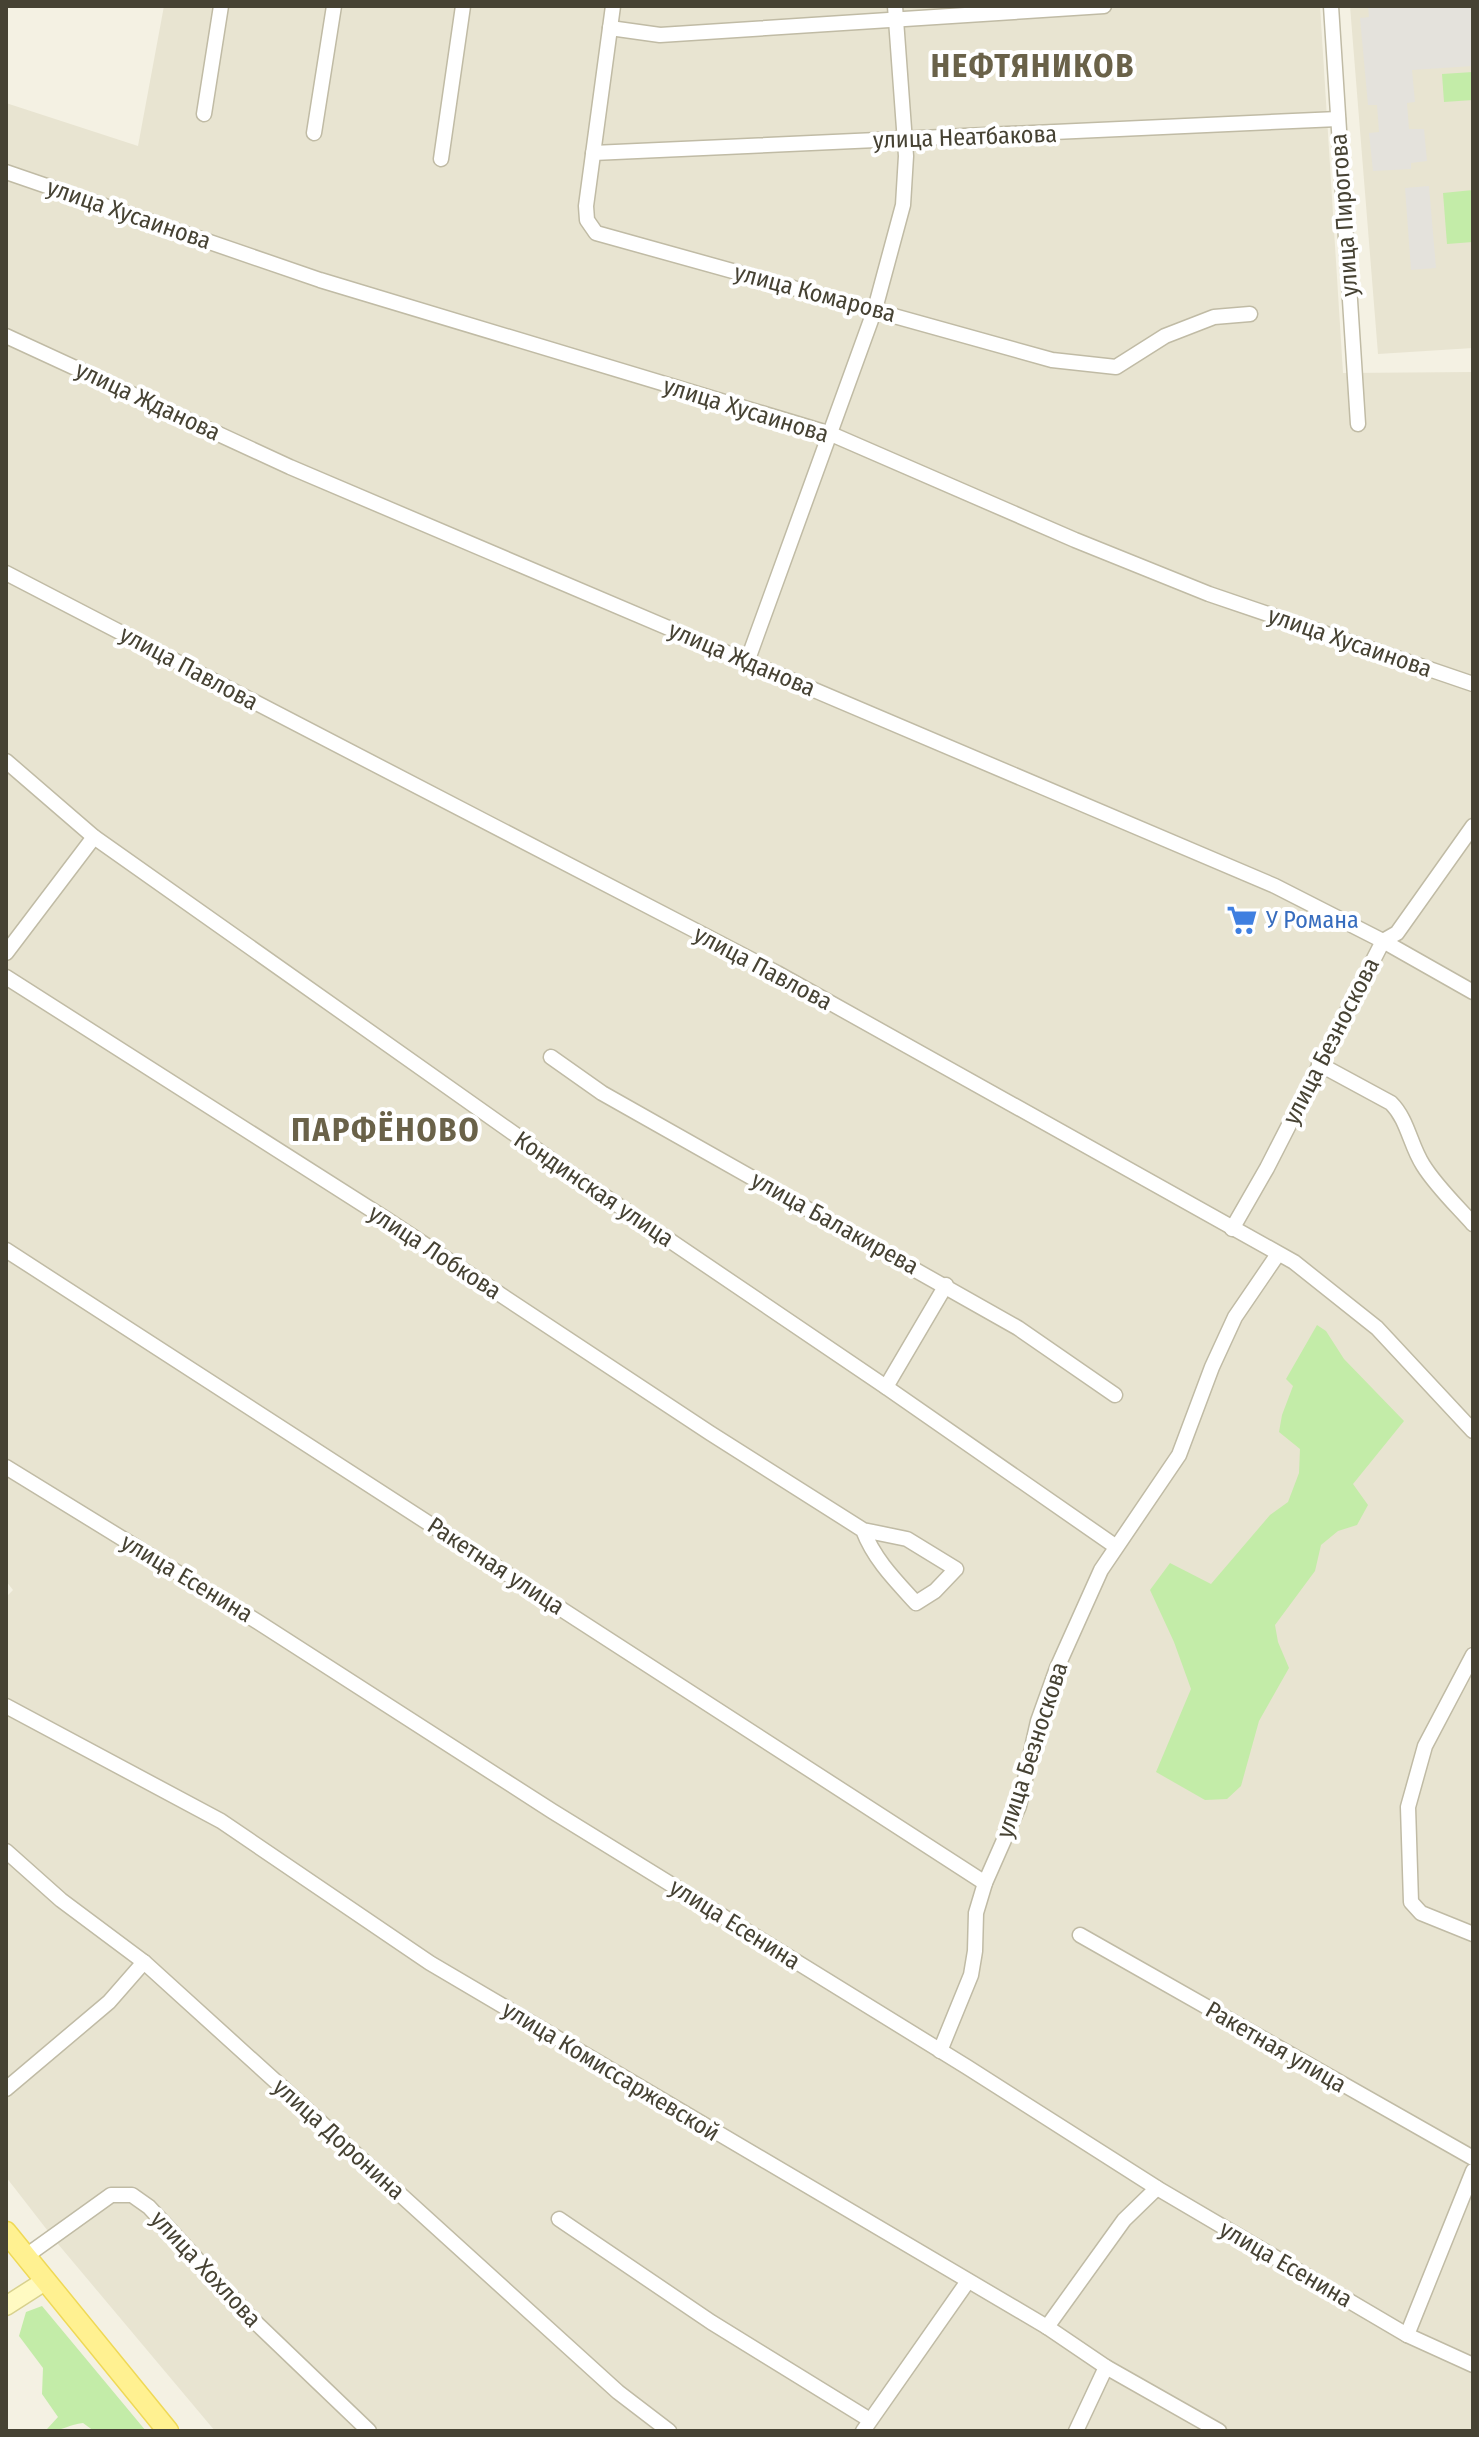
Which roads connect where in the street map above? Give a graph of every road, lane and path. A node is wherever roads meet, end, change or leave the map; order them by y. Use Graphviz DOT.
graph roads {
  1 [pos="221,6"];
  2 [pos="334,6"];
  3 [pos="463,6"];
  4 [pos="613,6"];
  5 [pos="1104,6"];
  6 [pos="1331,6"];
  7 [pos="896,13"];
  8 [pos="610,28"];
  9 [pos="204,114"];
  10 [pos="1338,119"];
  11 [pos="314,133"];
  12 [pos="904,140"];
  13 [pos="593,153"];
  14 [pos="441,159"];
  15 [pos="6,172"];
  16 [pos="875,309"];
  17 [pos="1250,314"];
  18 [pos="6,336"];
  19 [pos="1358,424"];
  20 [pos="831,434"];
  21 [pos="6,573"];
  22 [pos="747,662"];
  23 [pos="1473,684"];
  24 [pos="6,761"];
  25 [pos="1473,826"];
  26 [pos="94,837"];
  27 [pos="1383,941"];
  28 [pos="6,953"];
  29 [pos="6,977"];
  30 [pos="1473,992"];
  31 [pos="551,1057"];
  32 [pos="1319,1064"];
  33 [pos="1473,1224"];
  34 [pos="1232,1229"];
  35 [pos="6,1250"];
  36 [pos="1278,1254"];
  37 [pos="946,1285"];
  38 [pos="886,1387"];
  39 [pos="1115,1395"];
  40 [pos="1473,1431"];
  41 [pos="6,1467"];
  42 [pos="863,1530"];
  43 [pos="1115,1546"];
  44 [pos="1473,1655"];
  45 [pos="6,1706"];
  46 [pos="6,1851"];
  47 [pos="985,1883"];
  48 [pos="1473,1934"];
  49 [pos="1080,1935"];
  50 [pos="144,1962"];
  51 [pos="940,2051"];
  52 [pos="6,2089"];
  53 [pos="1473,2158"];
  54 [pos="1473,2171"];
  55 [pos="1157,2188"];
  56 [pos="559,2219"];
  57 [pos="6,2232"];
  58 [pos="26,2256"];
  59 [pos="45,2281"];
  60 [pos="968,2281"];
  61 [pos="6,2306"];
  62 [pos="1047,2327"];
  63 [pos="1407,2335"];
  64 [pos="1473,2365"];
  65 [pos="1106,2367"];
  66 [pos="867,2426"];
  67 [pos="168,2431"];
  68 [pos="369,2431"];
  69 [pos="668,2431"];
  70 [pos="1076,2431"];
  71 [pos="1219,2431"];
  1 -- 9 [label="street"];
  2 -- 11 [label="street"];
  3 -- 14 [label="street"];
  4 -- 8 [label="street, улица Комарова"];
  5 -- 7 [label="street"];
  6 -- 10 [label="street, улица Пирогова"];
  7 -- 8 [label="street"];
  7 -- 12 [label="street"];
  8 -- 13 [label="street, улица Комарова"];
  10 -- 12 [label="street, улица Неатбакова"];
  10 -- 19 [label="street, улица Пирогова"];
  12 -- 13 [label="street, улица Неатбакова"];
  12 -- 16 [label="street"];
  13 -- 16 [label="street, улица Комарова"];
  15 -- 20 [label="street, улица Хусаинова"];
  16 -- 17 [label="street, улица Комарова"];
  16 -- 20 [label="street"];
  18 -- 22 [label="street, улица Жданова"];
  20 -- 22 [label="street"];
  20 -- 23 [label="street, улица Хусаинова"];
  21 -- 34 [label="street, улица Павлова"];
  22 -- 27 [label="street, улица Жданова"];
  24 -- 26 [label="street, Кондинская улица"];
  25 -- 27 [label="street, улица Безноскова"];
  26 -- 28 [label="street"];
  26 -- 38 [label="street, Кондинская улица"];
  27 -- 30 [label="street, улица Жданова"];
  27 -- 32 [label="street, улица Безноскова"];
  29 -- 42 [label="street, улица Лобкова"];
  31 -- 37 [label="street, улица Балакирева"];
  32 -- 33 [label="street"];
  32 -- 34 [label="street, улица Безноскова"];
  34 -- 36 [label="street, улица Павлова"];
  35 -- 47 [label="street, Ракетная улица"];
  36 -- 40 [label="street, улица Павлова"];
  36 -- 43 [label="street, улица Безноскова"];
  37 -- 38 [label="street"];
  37 -- 39 [label="street, улица Балакирева"];
  38 -- 43 [label="street, Кондинская улица"];
  41 -- 51 [label="street, улица Есенина"];
  42 -- 42 [label="street, улица Лобкова"];
  43 -- 47 [label="street, улица Безноскова"];
  44 -- 48 [label="street"];
  45 -- 60 [label="street, улица Комиссаржевской"];
  46 -- 50 [label="street, улица Доронина"];
  47 -- 51 [label="street, улица Безноскова"];
  49 -- 53 [label="street, Ракетная улица"];
  50 -- 52 [label="street"];
  50 -- 69 [label="street, улица Доронина"];
  51 -- 55 [label="street, улица Есенина"];
  54 -- 63 [label="street"];
  55 -- 62 [label="street"];
  55 -- 63 [label="street, улица Есенина"];
  56 -- 66 [label="street"];
  57 -- 58 [label="main road"];
  58 -- 59 [label="main road"];
  58 -- 68 [label="street, улица Хохлова"];
  59 -- 61 [label="street"];
  59 -- 67 [label="main road"];
  60 -- 62 [label="street, улица Комиссаржевской"];
  60 -- 66 [label="street"];
  62 -- 65 [label="street, улица Комиссаржевской"];
  63 -- 64 [label="street, улица Есенина"];
  65 -- 70 [label="street"];
  65 -- 71 [label="street, улица Комиссаржевской"];
}
